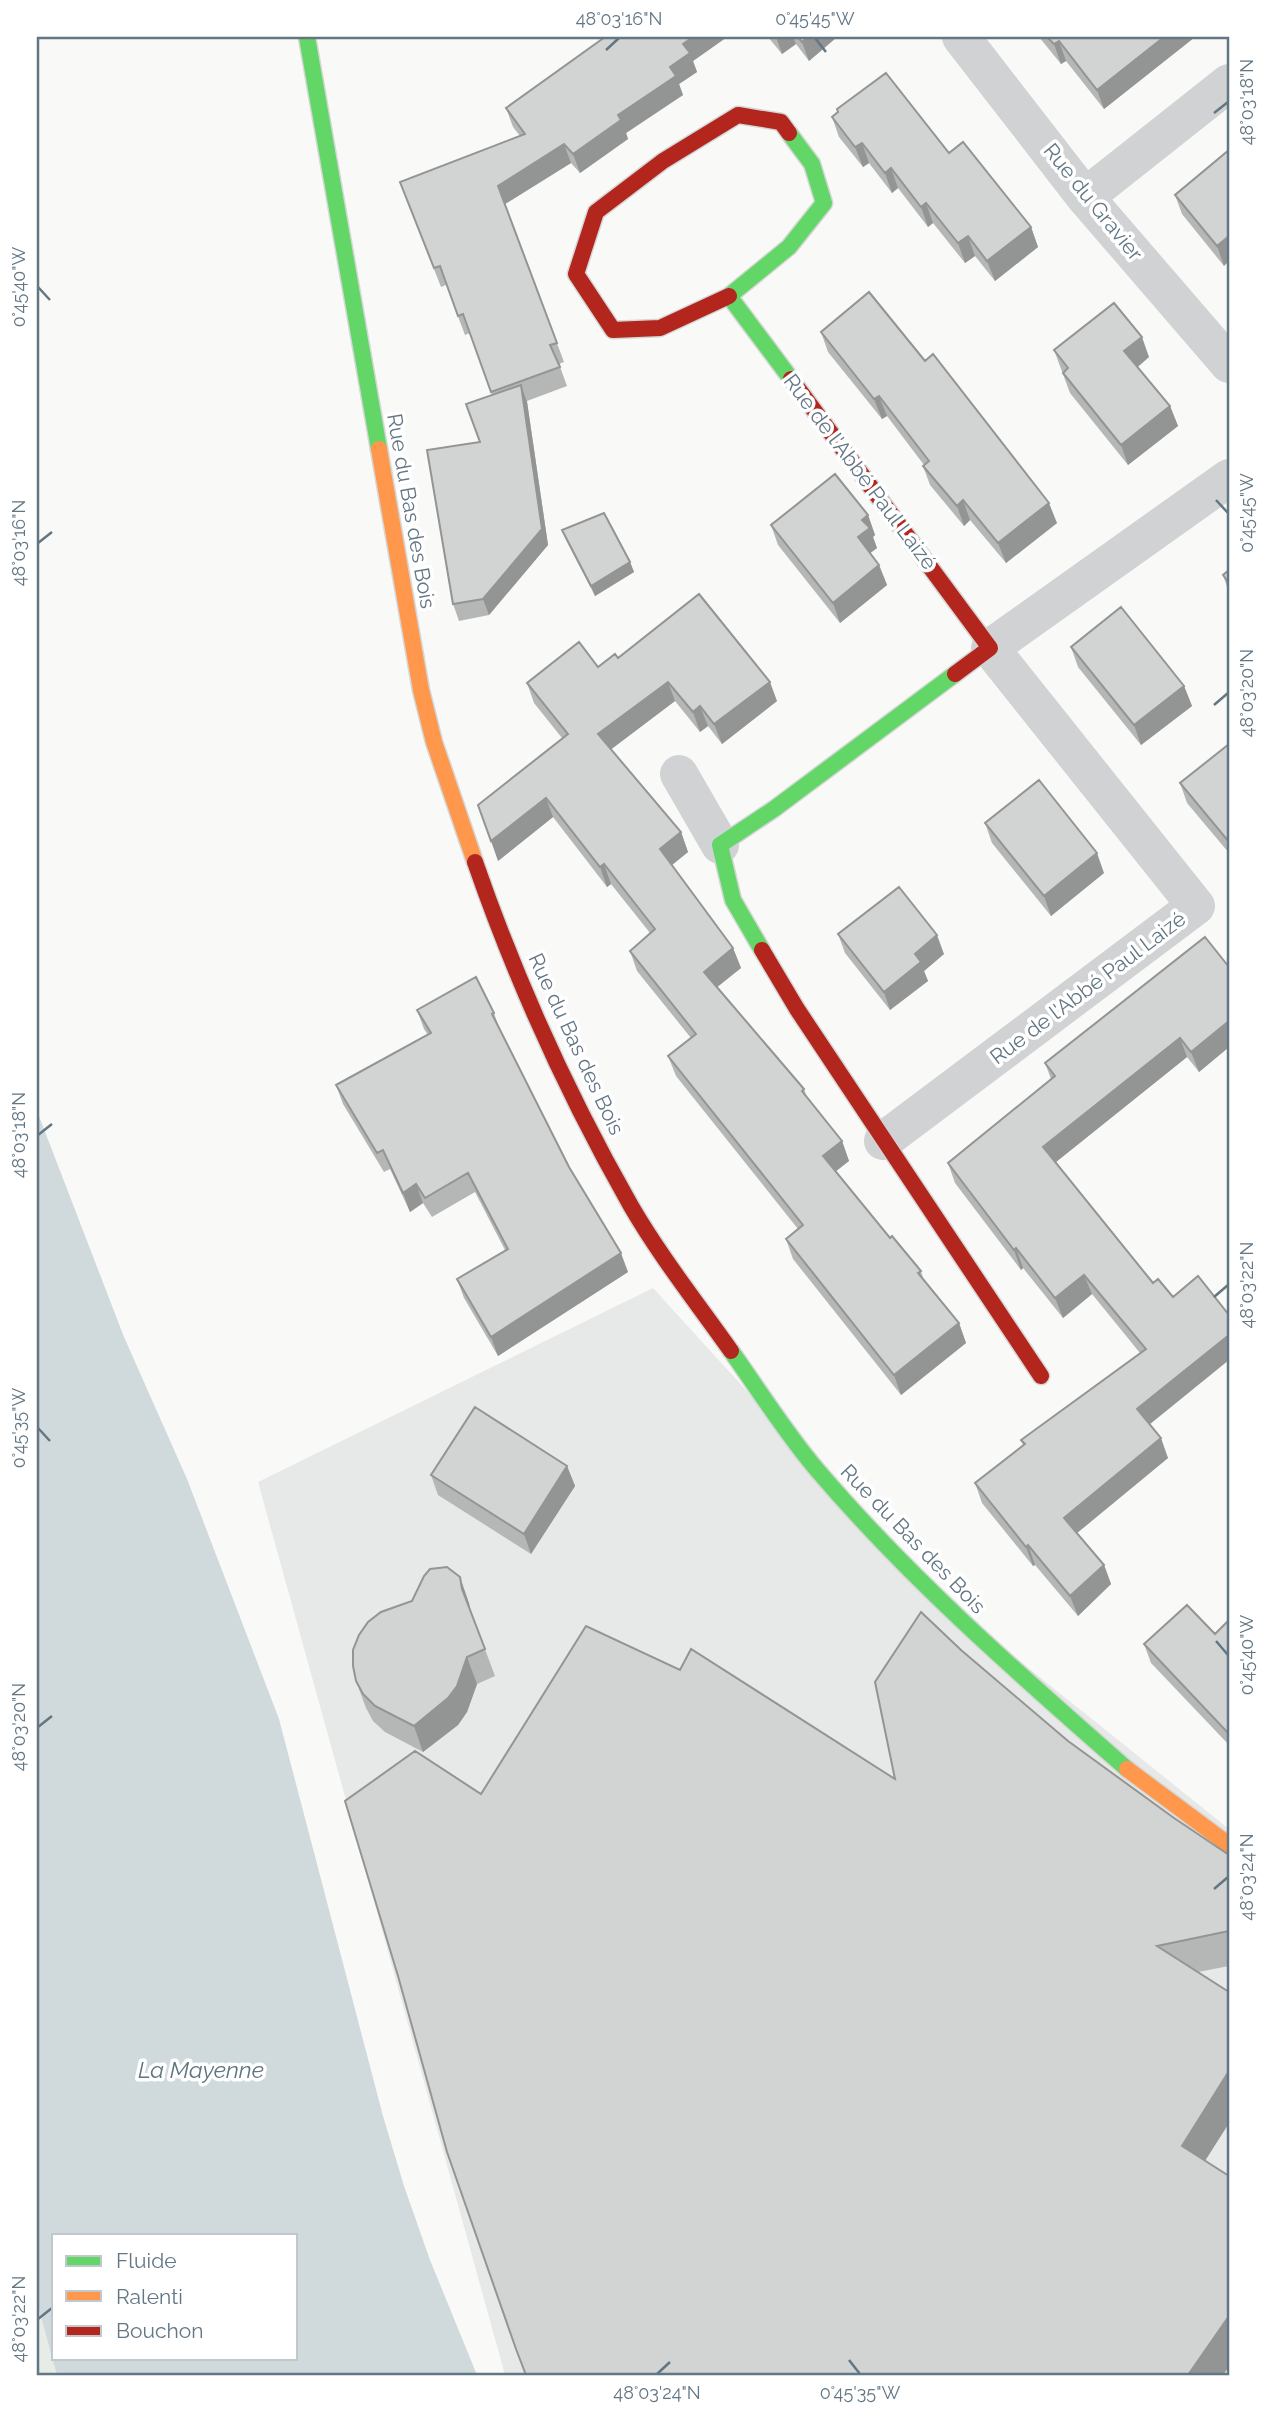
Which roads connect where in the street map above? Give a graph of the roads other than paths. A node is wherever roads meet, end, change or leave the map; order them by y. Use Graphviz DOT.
graph roads {
  1 [pos="307,37"];
  2 [pos="961,37"];
  3 [pos="1229,83"];
  4 [pos="1085,197"];
  5 [pos="729,296"];
  6 [pos="1229,363"];
  7 [pos="1229,478"];
  8 [pos="990,648"];
  9 [pos="679,774"];
  10 [pos="720,845"];
  11 [pos="883,1141"];
  12 [pos="1041,1376"];
  13 [pos="1229,1845"];
  1 -- 13 [label="street, Rue du Bas des Bois"];
  2 -- 4 [label="street, Rue du Gravier"];
  3 -- 4 [label="street"];
  4 -- 6 [label="street, Rue du Gravier"];
  5 -- 5 [label="street"];
  5 -- 8 [label="street, Rue de l'Abbé Paul Laizé"];
  7 -- 8 [label="street"];
  8 -- 10 [label="street"];
  8 -- 11 [label="street, Rue de l'Abbé Paul Laizé"];
  9 -- 10 [label="street"];
  10 -- 11 [label="street"];
  11 -- 12 [label="street"];
}
